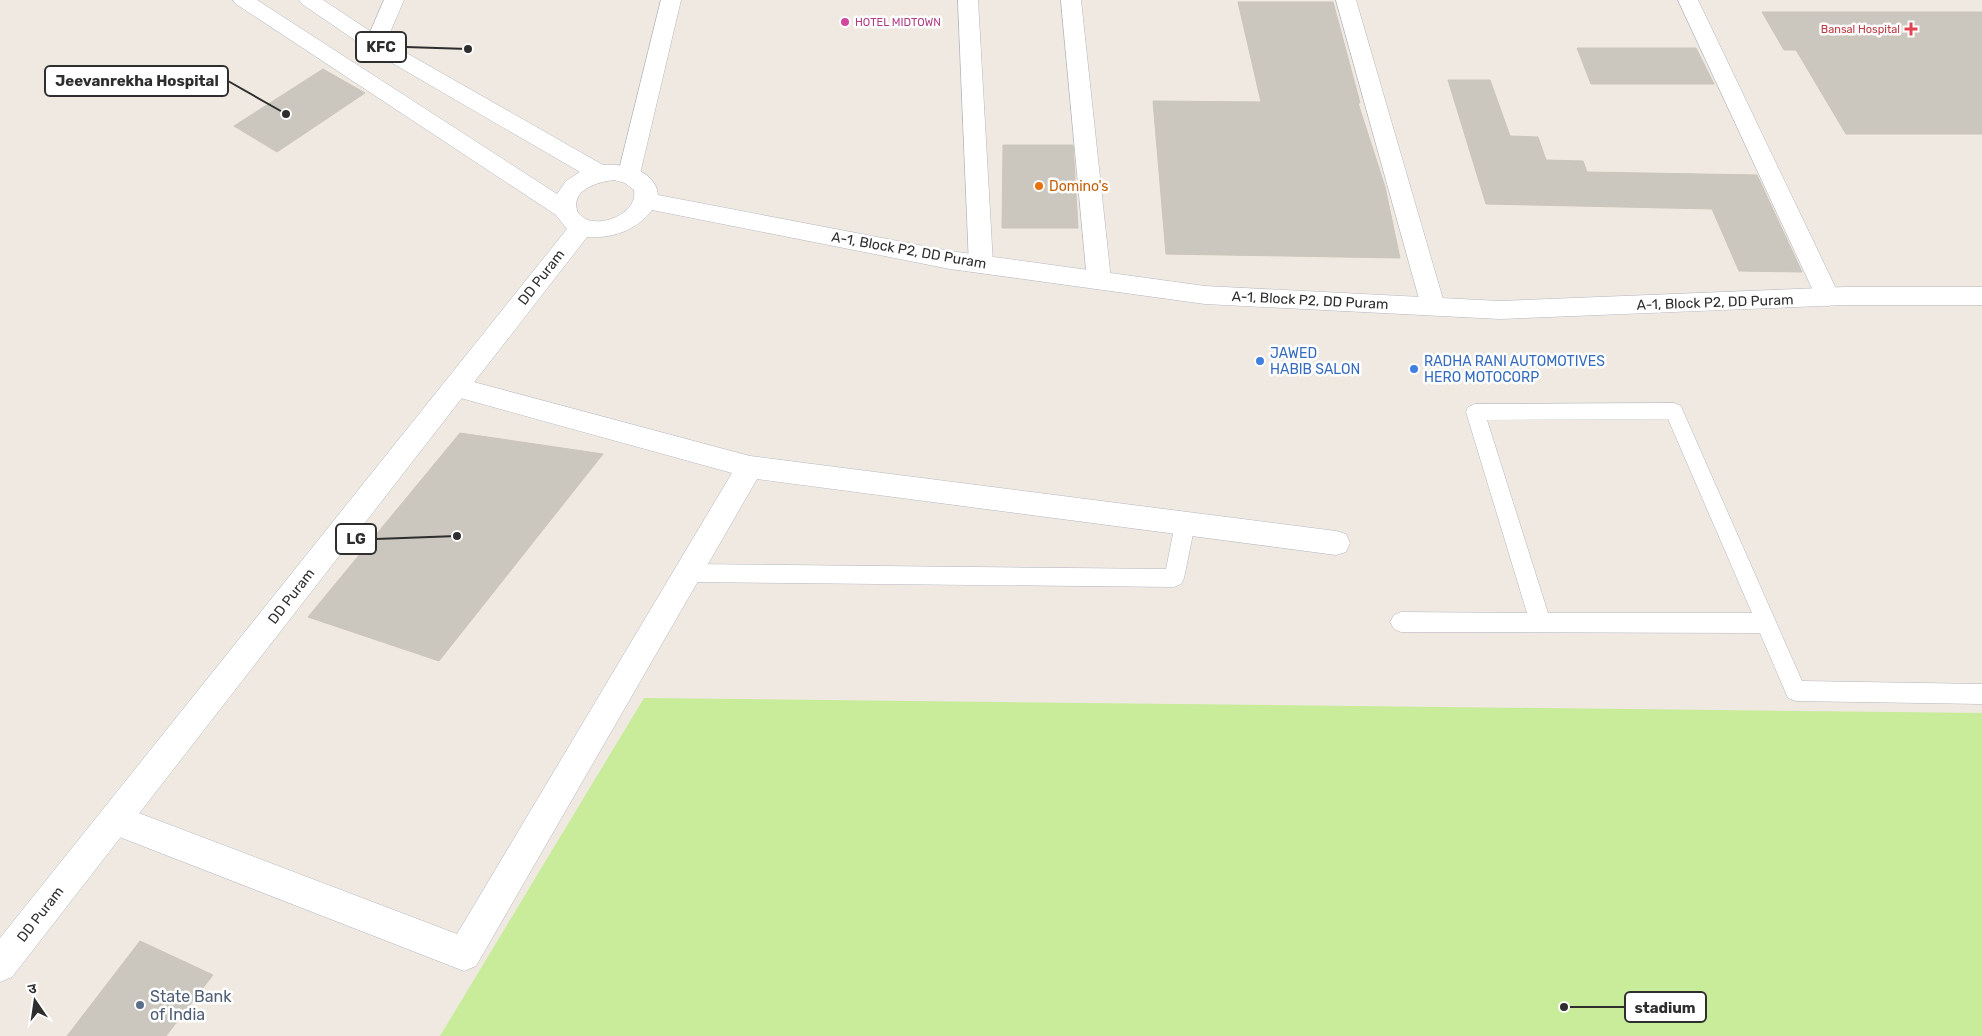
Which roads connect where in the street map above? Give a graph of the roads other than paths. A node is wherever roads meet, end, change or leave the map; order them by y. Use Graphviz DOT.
graph roads {
  1 [pos="243,0"];
  2 [pos="309,0"];
  3 [pos="394,0"];
  4 [pos="671,0"];
  5 [pos="968,0"];
  6 [pos="1070,0"];
  7 [pos="1346,0"];
  8 [pos="1688,0"];
  9 [pos="375,44"];
  10 [pos="599,173"];
  11 [pos="629,174"];
  12 [pos="646,201"];
  13 [pos="573,218"];
  14 [pos="981,264"];
  15 [pos="1099,280"];
  16 [pos="1982,296"];
  17 [pos="1828,297"];
  18 [pos="1433,306"];
  19 [pos="455,387"];
  20 [pos="750,467"];
  21 [pos="1185,524"];
  22 [pos="1336,543"];
  23 [pos="688,572"];
  24 [pos="1401,622"];
  25 [pos="1541,623"];
  26 [pos="1766,623"];
  27 [pos="1982,694"];
  28 [pos="115,820"];
  29 [pos="0,965"];
  1 -- 13 [label="street"];
  2 -- 9 [label="street"];
  3 -- 9 [label="street"];
  4 -- 11 [label="street"];
  5 -- 14 [label="street"];
  6 -- 15 [label="street"];
  7 -- 18 [label="street"];
  8 -- 17 [label="street"];
  9 -- 10 [label="street"];
  10 -- 11 [label="street"];
  10 -- 13 [label="street"];
  11 -- 12 [label="street"];
  12 -- 13 [label="street"];
  12 -- 14 [label="street, A-1, Block P2, DD Puram"];
  13 -- 19 [label="street, DD Puram"];
  14 -- 15 [label="street, A-1, Block P2, DD Puram"];
  15 -- 18 [label="street, A-1, Block P2, DD Puram"];
  16 -- 17 [label="street, A-1, Block P2, DD Puram"];
  17 -- 18 [label="street, A-1, Block P2, DD Puram"];
  19 -- 20 [label="street"];
  19 -- 28 [label="street, DD Puram"];
  20 -- 21 [label="street"];
  20 -- 23 [label="street"];
  21 -- 22 [label="street"];
  21 -- 23 [label="lane"];
  23 -- 28 [label="street"];
  24 -- 25 [label="lane"];
  25 -- 26 [label="lane"];
  25 -- 26 [label="lane"];
  26 -- 27 [label="lane"];
  28 -- 29 [label="street, DD Puram"];
}
